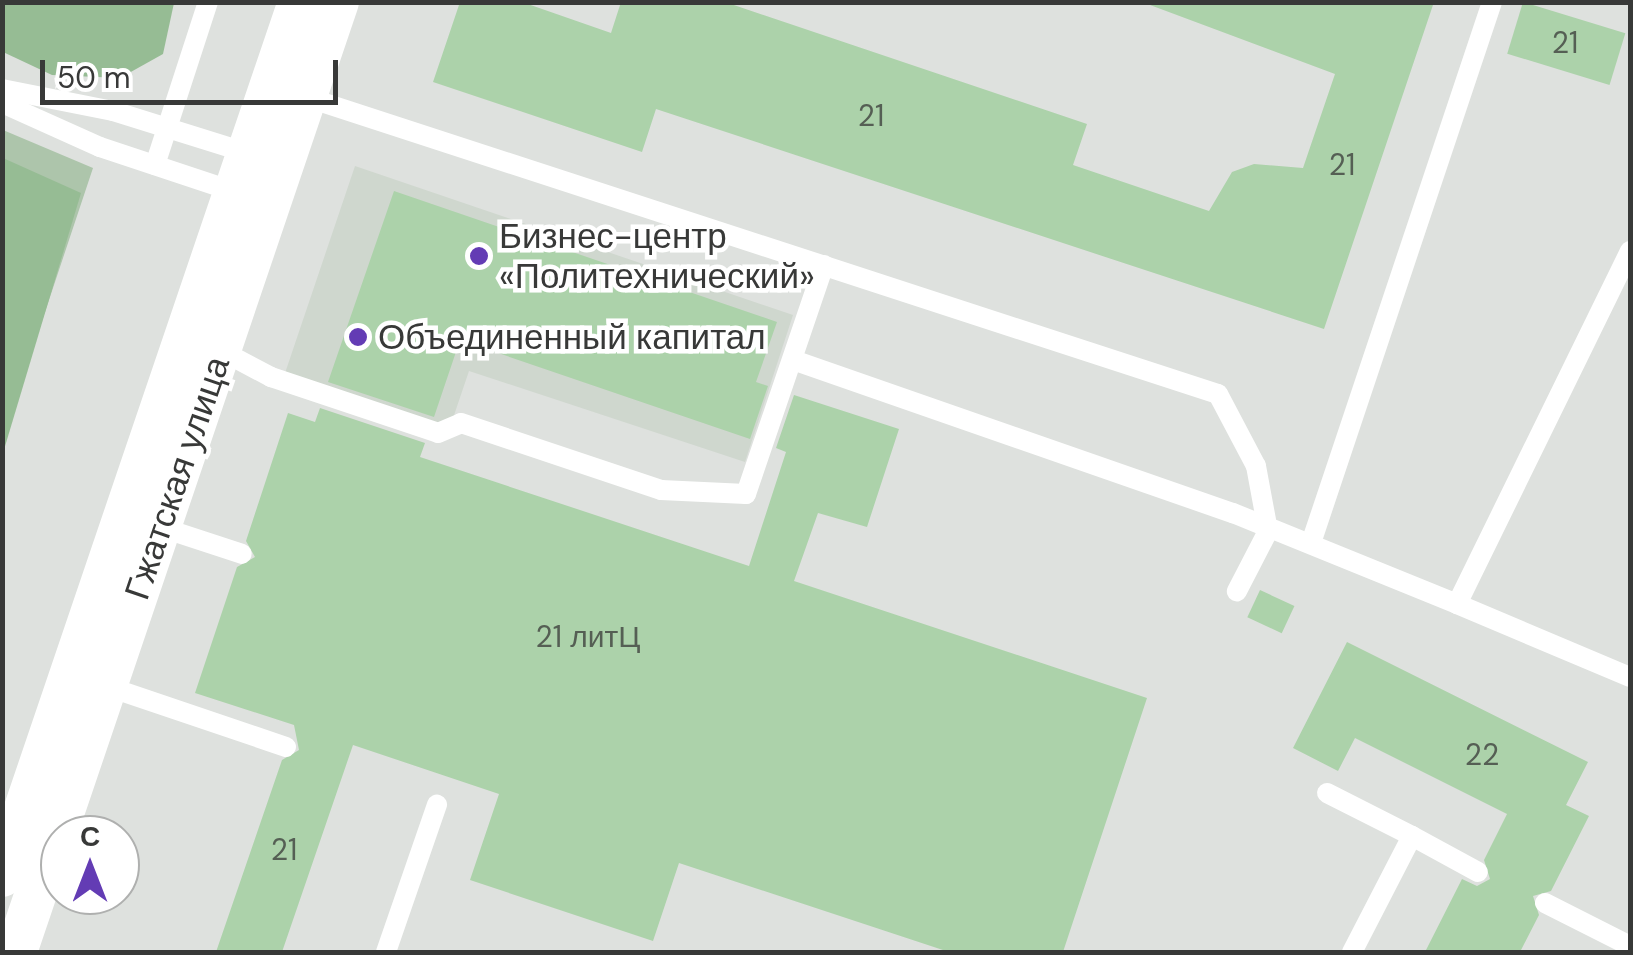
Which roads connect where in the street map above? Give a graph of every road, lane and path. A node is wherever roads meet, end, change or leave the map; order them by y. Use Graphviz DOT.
graph roads {
  1 [pos="208,2"];
  2 [pos="299,2"];
  3 [pos="338,2"];
  4 [pos="1492,2"];
  5 [pos="2,90"];
  6 [pos="306,98"];
  7 [pos="2,103"];
  8 [pos="168,126"];
  9 [pos="155,165"];
  10 [pos="242,173"];
  11 [pos="1630,252"];
  12 [pos="824,265"];
  13 [pos="220,350"];
  14 [pos="793,360"];
  15 [pos="160,527"];
  16 [pos="1268,531"];
  17 [pos="1311,543"];
  18 [pos="242,554"];
  19 [pos="1236,591"];
  20 [pos="1458,604"];
  21 [pos="1630,677"];
  22 [pos="106,686"];
  23 [pos="286,747"];
  24 [pos="1328,793"];
  25 [pos="436,806"];
  26 [pos="1412,836"];
  27 [pos="1478,872"];
  28 [pos="2,876"];
  29 [pos="1545,904"];
  30 [pos="1630,946"];
  31 [pos="16,952"];
  32 [pos="386,952"];
  33 [pos="1352,952"];
  1 -- 8 [label="lane"];
  2 -- 10 [label="street, Гжатская улица"];
  3 -- 6 [label="street, Гжатская улица"];
  4 -- 17 [label="lane"];
  5 -- 8 [label="lane"];
  6 -- 12 [label="lane"];
  6 -- 13 [label="street, Гжатская улица"];
  7 -- 9 [label="lane"];
  8 -- 9 [label="lane"];
  8 -- 10 [label="lane"];
  9 -- 10 [label="lane"];
  10 -- 28 [label="street, Гжатская улица"];
  11 -- 20 [label="lane"];
  12 -- 14 [label="lane"];
  12 -- 16 [label="lane"];
  13 -- 14 [label="lane"];
  13 -- 15 [label="street, Гжатская улица"];
  14 -- 16 [label="lane"];
  15 -- 18 [label="lane"];
  15 -- 22 [label="street, Гжатская улица"];
  16 -- 17 [label="lane"];
  16 -- 19 [label="lane"];
  17 -- 20 [label="lane"];
  20 -- 21 [label="lane"];
  22 -- 23 [label="lane"];
  22 -- 31 [label="street, Гжатская улица"];
  24 -- 26 [label="lane"];
  25 -- 32 [label="lane"];
  26 -- 27 [label="lane"];
  26 -- 33 [label="lane"];
  29 -- 30 [label="lane"];
}
